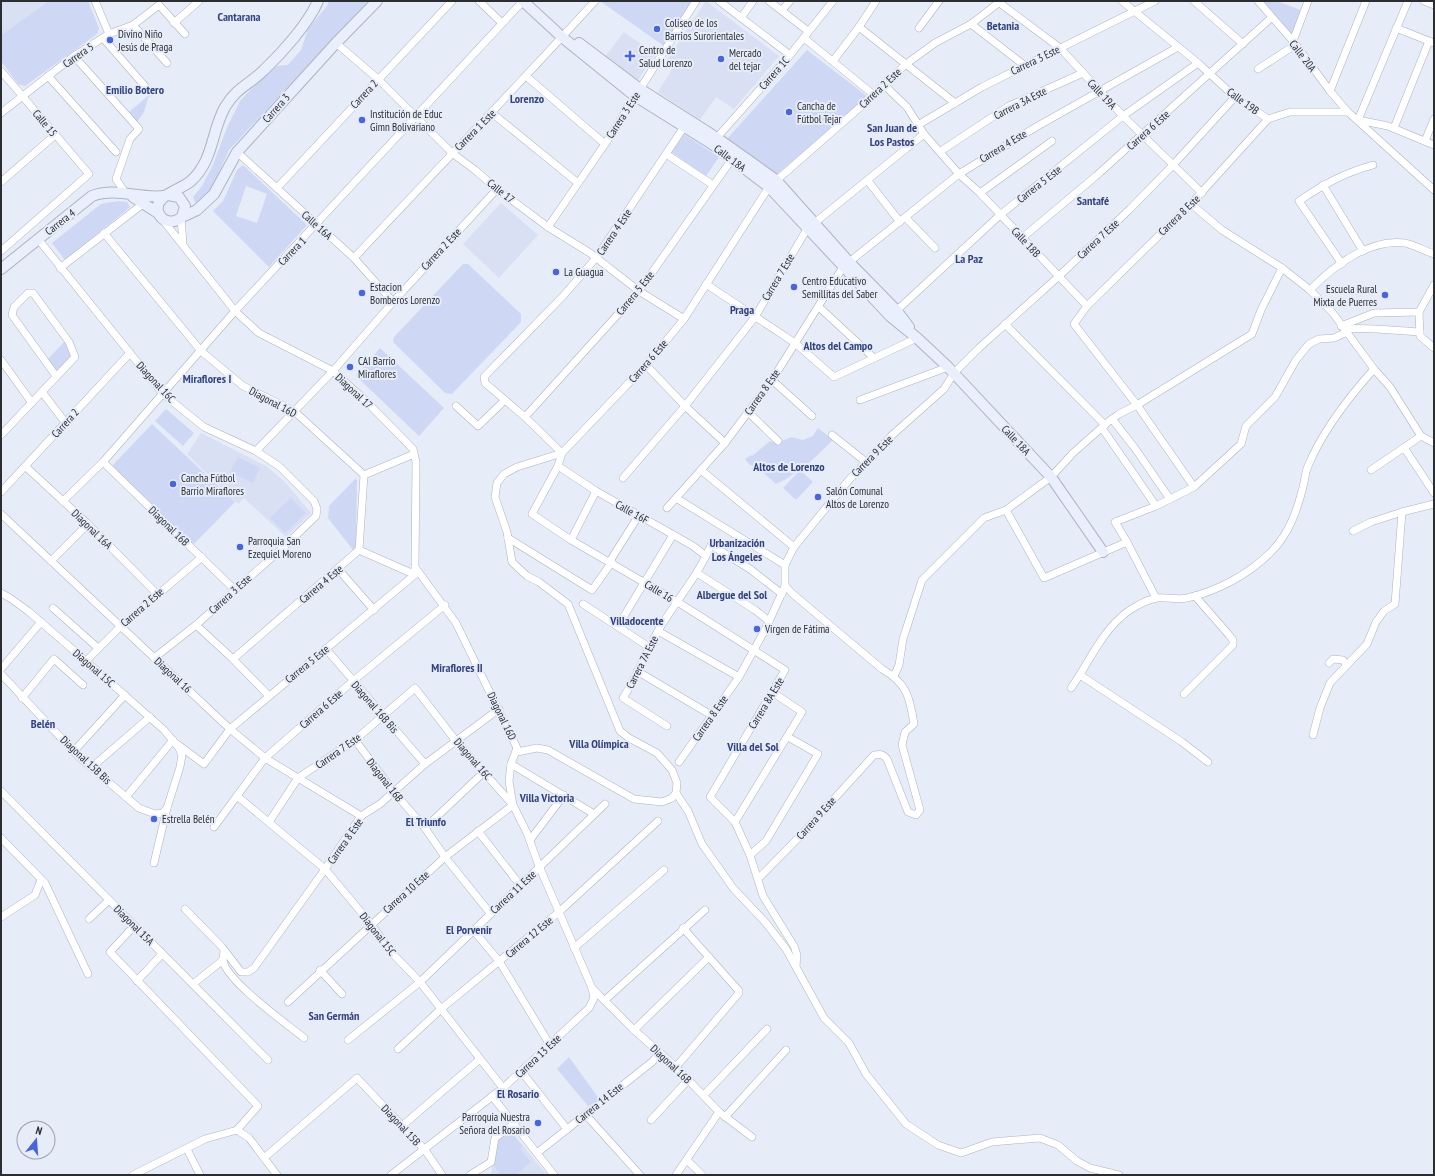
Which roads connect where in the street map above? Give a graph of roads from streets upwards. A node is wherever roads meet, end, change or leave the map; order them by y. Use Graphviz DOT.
graph roads {
  1 [pos="95,1"];
  2 [pos="199,1"];
  3 [pos="318,1"];
  4 [pos="377,1"];
  5 [pos="452,1"];
  6 [pos="479,1"];
  7 [pos="523,1"];
  8 [pos="533,1"];
  9 [pos="595,1"];
  10 [pos="696,1"];
  11 [pos="719,1"];
  12 [pos="753,1"];
  13 [pos="769,1"];
  14 [pos="790,1"];
  15 [pos="833,1"];
  16 [pos="876,1"];
  17 [pos="939,1"];
  18 [pos="999,1"];
  19 [pos="1122,1"];
  20 [pos="1155,1"];
  21 [pos="1194,1"];
  22 [pos="1258,1"];
  23 [pos="1308,1"];
  24 [pos="1366,1"];
  25 [pos="1408,1"];
  26 [pos="1424,1"];
  27 [pos="1434,5"];
  28 [pos="782,10"];
  29 [pos="1135,11"];
  30 [pos="741,18"];
  31 [pos="1271,18"];
  32 [pos="174,23"];
  33 [pos="502,23"];
  34 [pos="971,24"];
  35 [pos="133,25"];
  36 [pos="859,28"];
  37 [pos="919,28"];
  38 [pos="1396,28"];
  39 [pos="808,31"];
  40 [pos="185,34"];
  41 [pos="564,35"];
  42 [pos="106,36"];
  43 [pos="804,38"];
  44 [pos="1431,42"];
  45 [pos="336,43"];
  46 [pos="1294,43"];
  47 [pos="1243,44"];
  48 [pos="1178,47"];
  49 [pos="1060,48"];
  50 [pos="790,55"];
  51 [pos="74,56"];
  52 [pos="833,61"];
  53 [pos="167,62"];
  54 [pos="1198,63"];
  55 [pos="906,64"];
  56 [pos="1024,65"];
  57 [pos="1258,69"];
  58 [pos="1,71"];
  59 [pos="1083,73"];
  60 [pos="1210,75"];
  61 [pos="48,76"];
  62 [pos="526,76"];
  63 [pos="378,79"];
  64 [pos="883,84"];
  65 [pos="1330,91"];
  66 [pos="150,92"];
  67 [pos="1099,92"];
  68 [pos="638,93"];
  69 [pos="874,94"];
  70 [pos="22,96"];
  71 [pos="1235,97"];
  72 [pos="955,103"];
  73 [pos="1348,112"];
  74 [pos="1,113"];
  75 [pos="492,113"];
  76 [pos="415,116"];
  77 [pos="1122,116"];
  78 [pos="1268,119"];
  79 [pos="1434,119"];
  80 [pos="1358,120"];
  81 [pos="918,125"];
  82 [pos="684,127"];
  83 [pos="1394,128"];
  84 [pos="924,134"];
  85 [pos="55,135"];
  86 [pos="1142,135"];
  87 [pos="715,141"];
  88 [pos="1052,141"];
  89 [pos="1425,141"];
  90 [pos="605,144"];
  91 [pos="1434,145"];
  92 [pos="940,151"];
  93 [pos="116,152"];
  94 [pos="236,152"];
  95 [pos="452,153"];
  96 [pos="666,154"];
  97 [pos="732,159"];
  98 [pos="1173,165"];
  99 [pos="1373,165"];
  100 [pos="88,174"];
  101 [pos="959,174"];
  102 [pos="868,181"];
  103 [pos="1,182"];
  104 [pos="578,183"];
  105 [pos="773,184"];
  106 [pos="713,185"];
  107 [pos="1323,185"];
  108 [pos="277,188"];
  109 [pos="497,189"];
  110 [pos="1434,190"];
  111 [pos="980,193"];
  112 [pos="1202,193"];
  113 [pos="126,194"];
  114 [pos="166,196"];
  115 [pos="144,202"];
  116 [pos="1191,204"];
  117 [pos="159,215"];
  118 [pos="1000,215"];
  119 [pos="181,217"];
  120 [pos="903,220"];
  121 [pos="317,225"];
  122 [pos="811,225"];
  123 [pos="548,227"];
  124 [pos="104,233"];
  125 [pos="1022,238"];
  126 [pos="38,239"];
  127 [pos="183,243"];
  128 [pos="935,248"];
  129 [pos="1,251"];
  130 [pos="1363,251"];
  131 [pos="1434,254"];
  132 [pos="354,258"];
  133 [pos="596,258"];
  134 [pos="846,264"];
  135 [pos="1342,264"];
  136 [pos="60,268"];
  137 [pos="1282,268"];
  138 [pos="1,270"];
  139 [pos="1058,277"];
  140 [pos="706,284"];
  141 [pos="1434,285"];
  142 [pos="1310,290"];
  143 [pos="639,291"];
  144 [pos="393,302"];
  145 [pos="1087,306"];
  146 [pos="819,307"];
  147 [pos="235,311"];
  148 [pos="1419,312"];
  149 [pos="893,314"];
  150 [pos="755,317"];
  151 [pos="684,319"];
  152 [pos="1005,324"];
  153 [pos="1345,329"];
  154 [pos="1420,332"];
  155 [pos="917,338"];
  156 [pos="795,343"];
  157 [pos="1434,348"];
  158 [pos="201,351"];
  159 [pos="130,353"];
  160 [pos="874,358"];
  161 [pos="1,360"];
  162 [pos="646,365"];
  163 [pos="1374,369"];
  164 [pos="951,370"];
  165 [pos="332,371"];
  166 [pos="56,376"];
  167 [pos="772,380"];
  168 [pos="42,392"];
  169 [pos="163,394"];
  170 [pos="505,400"];
  171 [pos="860,400"];
  172 [pos="32,403"];
  173 [pos="1138,405"];
  174 [pos="456,406"];
  175 [pos="685,406"];
  176 [pos="294,410"];
  177 [pos="748,412"];
  178 [pos="812,416"];
  179 [pos="526,417"];
  180 [pos="1112,419"];
  181 [pos="66,422"];
  182 [pos="1103,427"];
  183 [pos="1,435"];
  184 [pos="832,435"];
  185 [pos="1421,436"];
  186 [pos="778,441"];
  187 [pos="725,443"];
  188 [pos="1434,443"];
  189 [pos="1405,449"];
  190 [pos="256,451"];
  191 [pos="562,453"];
  192 [pos="414,454"];
  193 [pos="103,462"];
  194 [pos="866,462"];
  195 [pos="558,466"];
  196 [pos="26,467"];
  197 [pos="701,470"];
  198 [pos="1371,470"];
  199 [pos="364,475"];
  200 [pos="1052,477"];
  201 [pos="623,478"];
  202 [pos="1194,487"];
  203 [pos="596,491"];
  204 [pos="1,492"];
  205 [pos="1434,493"];
  206 [pos="676,498"];
  207 [pos="1170,499"];
  208 [pos="63,501"];
  209 [pos="1434,504"];
  210 [pos="1156,506"];
  211 [pos="668,508"];
  212 [pos="317,510"];
  213 [pos="1006,510"];
  214 [pos="1402,512"];
  215 [pos="1,514"];
  216 [pos="638,515"];
  217 [pos="88,524"];
  218 [pos="1353,531"];
  219 [pos="673,535"];
  220 [pos="508,538"];
  221 [pos="571,540"];
  222 [pos="1127,542"];
  223 [pos="794,547"];
  224 [pos="359,550"];
  225 [pos="1103,552"];
  226 [pos="706,556"];
  227 [pos="202,557"];
  228 [pos="51,560"];
  229 [pos="611,562"];
  230 [pos="785,565"];
  231 [pos="338,569"];
  232 [pos="418,572"];
  233 [pos="697,573"];
  234 [pos="645,583"];
  235 [pos="786,586"];
  236 [pos="1,588"];
  237 [pos="234,590"];
  238 [pos="1,593"];
  239 [pos="157,594"];
  240 [pos="782,594"];
  241 [pos="1195,596"];
  242 [pos="10,598"];
  243 [pos="1156,598"];
  244 [pos="676,601"];
  245 [pos="583,604"];
  246 [pos="445,605"];
  247 [pos="53,608"];
  248 [pos="374,610"];
  249 [pos="41,622"];
  250 [pos="769,622"];
  251 [pos="196,625"];
  252 [pos="121,626"];
  253 [pos="618,626"];
  254 [pos="658,630"];
  255 [pos="649,646"];
  256 [pos="98,648"];
  257 [pos="326,649"];
  258 [pos="754,651"];
  259 [pos="154,658"];
  260 [pos="233,659"];
  261 [pos="86,660"];
  262 [pos="1329,663"];
  263 [pos="1346,664"];
  264 [pos="1,670"];
  265 [pos="785,670"];
  266 [pos="637,671"];
  267 [pos="1,674"];
  268 [pos="1080,675"];
  269 [pos="894,676"];
  270 [pos="739,677"];
  271 [pos="353,681"];
  272 [pos="83,685"];
  273 [pos="415,688"];
  274 [pos="1071,688"];
  275 [pos="772,692"];
  276 [pos="1184,694"];
  277 [pos="125,695"];
  278 [pos="268,696"];
  279 [pos="22,698"];
  280 [pos="499,709"];
  281 [pos="711,715"];
  282 [pos="383,716"];
  283 [pos="150,717"];
  284 [pos="667,726"];
  285 [pos="230,729"];
  286 [pos="1312,735"];
  287 [pos="788,737"];
  288 [pos="355,740"];
  289 [pos="173,741"];
  290 [pos="456,741"];
  291 [pos="74,752"];
  292 [pos="516,752"];
  293 [pos="265,758"];
  294 [pos="679,762"];
  295 [pos="1208,762"];
  296 [pos="204,764"];
  297 [pos="425,764"];
  298 [pos="511,764"];
  299 [pos="92,767"];
  300 [pos="484,772"];
  301 [pos="298,778"];
  302 [pos="1,791"];
  303 [pos="393,791"];
  304 [pos="676,793"];
  305 [pos="564,795"];
  306 [pos="237,796"];
  307 [pos="126,797"];
  308 [pos="605,804"];
  309 [pos="512,805"];
  310 [pos="165,810"];
  311 [pos="594,814"];
  312 [pos="361,816"];
  313 [pos="658,821"];
  314 [pos="269,822"];
  315 [pos="735,822"];
  316 [pos="214,827"];
  317 [pos="424,828"];
  318 [pos="478,831"];
  319 [pos="1,838"];
  320 [pos="530,840"];
  321 [pos="750,856"];
  322 [pos="445,858"];
  323 [pos="154,863"];
  324 [pos="539,866"];
  325 [pos="325,869"];
  326 [pos="664,870"];
  327 [pos="758,879"];
  328 [pos="41,880"];
  329 [pos="520,885"];
  330 [pos="109,900"];
  331 [pos="185,908"];
  332 [pos="705,910"];
  333 [pos="559,912"];
  334 [pos="490,913"];
  335 [pos="1,917"];
  336 [pos="89,919"];
  337 [pos="371,924"];
  338 [pos="134,926"];
  339 [pos="683,928"];
  340 [pos="473,930"];
  341 [pos="574,948"];
  342 [pos="224,951"];
  343 [pos="162,954"];
  344 [pos="709,957"];
  345 [pos="223,960"];
  346 [pos="499,961"];
  347 [pos="796,966"];
  348 [pos="320,970"];
  349 [pos="88,974"];
  350 [pos="138,981"];
  351 [pos="420,982"];
  352 [pos="193,984"];
  353 [pos="592,988"];
  354 [pos="342,994"];
  355 [pos="605,1000"];
  356 [pos="288,1002"];
  357 [pos="441,1009"];
  358 [pos="766,1029"];
  359 [pos="634,1030"];
  360 [pos="304,1038"];
  361 [pos="348,1040"];
  362 [pos="550,1044"];
  363 [pos="398,1049"];
  364 [pos="786,1050"];
  365 [pos="660,1053"];
  366 [pos="480,1059"];
  367 [pos="268,1060"];
  368 [pos="676,1067"];
  369 [pos="522,1071"];
  370 [pos="688,1080"];
  371 [pos="503,1088"];
  372 [pos="704,1095"];
  373 [pos="492,1096"];
  374 [pos="722,1114"];
  375 [pos="586,1115"];
  376 [pos="651,1120"];
  377 [pos="514,1124"];
  378 [pos="402,1126"];
  379 [pos="567,1129"];
  380 [pos="237,1130"];
  381 [pos="752,1137"];
  382 [pos="186,1149"];
  383 [pos="425,1150"];
  384 [pos="537,1153"];
  385 [pos="264,1158"];
  386 [pos="687,1160"];
  387 [pos="133,1175"];
  388 [pos="200,1175"];
  389 [pos="277,1175"];
  390 [pos="392,1175"];
  391 [pos="442,1175"];
  392 [pos="470,1175"];
  393 [pos="554,1175"];
  394 [pos="640,1175"];
  395 [pos="676,1175"];
  396 [pos="702,1175"];
  397 [pos="1119,1175"];
  1 -- 42 [label="street"];
  2 -- 32 [label="street"];
  3 -- 114 [label="street"];
  4 -- 45 [label="street, Carrera 3"];
  5 -- 63 [label="street, Carrera 2"];
  6 -- 33 [label="street"];
  7 -- 33 [label="street, Carrera 1"];
  7 -- 41 [label="street, Calle 18A"];
  8 -- 41 [label="street, Calle 18A"];
  9 -- 41 [label="street, Carrera 1 Este"];
  10 -- 68 [label="street, Carrera 3 Este"];
  11 -- 30 [label="street"];
  12 -- 30 [label="street"];
  13 -- 28 [label="street"];
  14 -- 28 [label="street"];
  15 -- 39 [label="street, Carrera 1C"];
  16 -- 36 [label="street"];
  17 -- 37 [label="street"];
  18 -- 34 [label="street, Carrera 2 Este"];
  18 -- 49 [label="street, Calle 19A"];
  19 -- 29 [label="street, Calle 19B"];
  20 -- 29 [label="street, Carrera 3 Este"];
  21 -- 47 [label="street"];
  22 -- 31 [label="street, Calle 20A"];
  23 -- 46 [label="street"];
  24 -- 65 [label="street"];
  25 -- 38 [label="street"];
  26 -- 27 [label="street"];
  28 -- 39 [label="street"];
  29 -- 48 [label="street, Calle 19B"];
  29 -- 49 [label="street, Carrera 3 Este"];
  30 -- 50 [label="street"];
  31 -- 46 [label="street, Calle 20A"];
  31 -- 47 [label="street, Carrera 6 Este"];
  32 -- 35 [label="street, Carrera 5"];
  32 -- 40 [label="street"];
  33 -- 76 [label="street, Carrera 1"];
  34 -- 55 [label="street, Carrera 2 Este"];
  34 -- 56 [label="street"];
  35 -- 42 [label="street, Carrera 5"];
  35 -- 53 [label="street"];
  36 -- 52 [label="street"];
  36 -- 55 [label="street"];
  38 -- 44 [label="street"];
  38 -- 80 [label="street"];
  39 -- 43 [label="street, Carrera 1C"];
  41 -- 62 [label="street, Carrera 1 Este"];
  41 -- 68 [label="street, Calle 18A"];
  42 -- 51 [label="street, Carrera 5"];
  42 -- 66 [label="street"];
  43 -- 50 [label="street, Carrera 1C"];
  43 -- 52 [label="street"];
  44 -- 83 [label="street"];
  45 -- 63 [label="street, Calle 17"];
  45 -- 94 [label="street, Carrera 3"];
  46 -- 57 [label="street"];
  46 -- 65 [label="street, Calle 20A"];
  47 -- 60 [label="street, Carrera 6 Este"];
  48 -- 54 [label="street, Calle 19B"];
  48 -- 67 [label="street, Carrera 4 Este"];
  49 -- 56 [label="street, Carrera 3 Este"];
  49 -- 59 [label="street, Calle 19A"];
  50 -- 87 [label="street, Carrera 1C"];
  51 -- 61 [label="street, Carrera 5"];
  51 -- 113 [label="street"];
  52 -- 69 [label="street"];
  54 -- 60 [label="street, Calle 19B"];
  54 -- 77 [label="street, Carrera 5 Este"];
  55 -- 64 [label="street, Carrera 2 Este"];
  55 -- 72 [label="street"];
  56 -- 72 [label="street, Carrera 3 Este"];
  58 -- 70 [label="street, Calle 15"];
  59 -- 67 [label="street, Calle 19A"];
  59 -- 92 [label="street, Carrera 3A Este"];
  60 -- 71 [label="street, Calle 19B"];
  60 -- 86 [label="street, Carrera 6 Este"];
  61 -- 70 [label="street, Carrera 5"];
  61 -- 93 [label="street"];
  62 -- 75 [label="street, Carrera 1 Este"];
  62 -- 90 [label="street"];
  63 -- 76 [label="street, Calle 17"];
  63 -- 108 [label="street, Carrera 2"];
  64 -- 69 [label="street, Carrera 2 Este"];
  64 -- 81 [label="street, Calle 18B"];
  65 -- 73 [label="street, Calle 20A"];
  67 -- 77 [label="street, Calle 19A"];
  67 -- 101 [label="street, Carrera 4 Este"];
  68 -- 82 [label="street, Calle 18A"];
  68 -- 87 [label="street, Calle 18A"];
  68 -- 90 [label="street, Carrera 3 Este"];
  69 -- 105 [label="street, Carrera 2 Este"];
  70 -- 74 [label="street, Carrera 5"];
  70 -- 85 [label="street, Calle 15"];
  71 -- 78 [label="street, Calle 19B"];
  71 -- 98 [label="street, Carrera 7 Este"];
  72 -- 81 [label="street, Carrera 3 Este"];
  73 -- 78 [label="street, Calle 19B"];
  73 -- 80 [label="street"];
  75 -- 95 [label="street, Carrera 1 Este"];
  75 -- 104 [label="street"];
  76 -- 95 [label="street, Calle 17"];
  76 -- 121 [label="street, Carrera 1"];
  77 -- 86 [label="street, Calle 19A"];
  77 -- 118 [label="street, Carrera 5 Este"];
  78 -- 112 [label="street, Carrera 8 Este"];
  79 -- 89 [label="street"];
  80 -- 83 [label="street"];
  80 -- 110 [label="street"];
  81 -- 84 [label="street, Calle 18B"];
  82 -- 87 [label="street, Calle 18A"];
  82 -- 96 [label="street, Carrera 4 Este"];
  83 -- 89 [label="street"];
  84 -- 92 [label="street, Calle 18B"];
  84 -- 102 [label="street, Carrera 7 Este"];
  85 -- 100 [label="street, Calle 15"];
  85 -- 103 [label="street"];
  86 -- 98 [label="street, Calle 19A"];
  86 -- 125 [label="street, Carrera 6 Este"];
  87 -- 97 [label="street, Calle 18A"];
  87 -- 105 [label="street, Calle 18A"];
  88 -- 111 [label="street"];
  89 -- 91 [label="street"];
  90 -- 104 [label="street, Carrera 3 Este"];
  92 -- 101 [label="street, Calle 18B"];
  94 -- 108 [label="street, Calle 16A"];
  94 -- 119 [label="street, Carrera 3"];
  95 -- 109 [label="street, Calle 17"];
  95 -- 132 [label="street, Carrera 1 Este"];
  96 -- 106 [label="street"];
  96 -- 133 [label="street, Carrera 4 Este"];
  97 -- 105 [label="street, Calle 18A"];
  97 -- 106 [label="street, Carrera 5 Este"];
  98 -- 112 [label="street, Calle 19A"];
  98 -- 139 [label="street, Carrera 7 Este"];
  99 -- 107 [label="street"];
  100 -- 129 [label="street, Carrera 4"];
  101 -- 111 [label="street, Calle 18B"];
  101 -- 120 [label="street, Carrera 4 Este"];
  102 -- 120 [label="street"];
  102 -- 122 [label="street, Carrera 7 Este"];
  104 -- 123 [label="street, Carrera 3 Este"];
  105 -- 122 [label="street, Calle 18A"];
  105 -- 140 [label="street, Carrera 6 Este"];
  106 -- 143 [label="street, Carrera 5 Este"];
  107 -- 130 [label="street"];
  107 -- 135 [label="street"];
  108 -- 121 [label="street, Calle 16A"];
  109 -- 123 [label="street, Calle 17"];
  109 -- 144 [label="street, Carrera 2 Este"];
  111 -- 118 [label="street, Calle 18B"];
  112 -- 116 [label="street, Carrera 8 Este"];
  113 -- 114 [label="street, Carrera 4"];
  113 -- 115 [label="street, Carrera 4"];
  113 -- 126 [label="street, Carrera 4"];
  114 -- 117 [label="street"];
  114 -- 119 [label="street"];
  115 -- 117 [label="street, Carrera 4"];
  115 -- 124 [label="street"];
  116 -- 137 [label="street"];
  116 -- 145 [label="street, Carrera 8 Este"];
  117 -- 119 [label="street"];
  117 -- 127 [label="street, Diagonal 17"];
  118 -- 125 [label="street, Calle 18B"];
  118 -- 149 [label="street, Carrera 5 Este"];
  119 -- 127 [label="street"];
  120 -- 128 [label="street"];
  120 -- 134 [label="street, Carrera 4 Este"];
  121 -- 132 [label="street, Calle 16A"];
  121 -- 147 [label="street, Carrera 1"];
  122 -- 134 [label="street, Calle 18A"];
  122 -- 150 [label="street, Carrera 7 Este"];
  123 -- 133 [label="street, Calle 17"];
  124 -- 136 [label="street"];
  124 -- 158 [label="street, Diagonal 16D"];
  125 -- 139 [label="street, Calle 18B"];
  126 -- 136 [label="street, Diagonal 16C"];
  126 -- 138 [label="street, Carrera 4"];
  127 -- 147 [label="street, Diagonal 17"];
  130 -- 131 [label="street"];
  130 -- 135 [label="street"];
  132 -- 144 [label="street, Calle 16A"];
  133 -- 143 [label="street, Calle 17"];
  133 -- 170 [label="street, Carrera 4 Este"];
  134 -- 146 [label="street, Carrera 8 Este"];
  134 -- 149 [label="street, Calle 18A"];
  135 -- 142 [label="street"];
  136 -- 159 [label="street, Diagonal 16C"];
  137 -- 142 [label="street"];
  137 -- 173 [label="street"];
  139 -- 145 [label="street, Calle 18B"];
  139 -- 152 [label="street, Carrera 7 Este"];
  140 -- 150 [label="street"];
  140 -- 151 [label="street, Carrera 6 Este"];
  141 -- 148 [label="street"];
  142 -- 153 [label="street"];
  143 -- 151 [label="street, Calle 17"];
  143 -- 179 [label="street, Carrera 5 Este"];
  144 -- 165 [label="street, Carrera 2 Este"];
  145 -- 173 [label="street"];
  146 -- 156 [label="street, Carrera 8 Este"];
  146 -- 160 [label="street"];
  147 -- 158 [label="street, Carrera 1"];
  147 -- 165 [label="street, Diagonal 17"];
  148 -- 153 [label="street"];
  148 -- 154 [label="street"];
  149 -- 155 [label="street, Calle 18A"];
  150 -- 156 [label="street"];
  150 -- 175 [label="street, Carrera 7 Este"];
  151 -- 162 [label="street, Carrera 6 Este"];
  152 -- 164 [label="street, Carrera 7 Este"];
  152 -- 182 [label="street"];
  153 -- 154 [label="street"];
  153 -- 163 [label="street"];
  153 -- 202 [label="street"];
  154 -- 157 [label="street"];
  155 -- 160 [label="street"];
  155 -- 164 [label="street, Calle 18A"];
  156 -- 160 [label="street"];
  156 -- 167 [label="street, Carrera 8 Este"];
  158 -- 169 [label="street, Carrera 1"];
  158 -- 176 [label="street, Diagonal 16D"];
  159 -- 169 [label="street, Diagonal 16C"];
  159 -- 181 [label="street, Carrera 2"];
  161 -- 172 [label="street"];
  162 -- 175 [label="street"];
  162 -- 191 [label="street, Carrera 6 Este"];
  163 -- 185 [label="street"];
  163 -- 241 [label="street"];
  164 -- 171 [label="street"];
  164 -- 194 [label="street, Carrera 9 Este"];
  164 -- 200 [label="street, Calle 18A"];
  165 -- 176 [label="street, Carrera 2 Este"];
  165 -- 192 [label="street, Diagonal 17"];
  166 -- 166 [label="street"];
  166 -- 168 [label="street"];
  167 -- 177 [label="street, Carrera 8 Este"];
  167 -- 178 [label="street"];
  168 -- 172 [label="street"];
  168 -- 181 [label="street"];
  169 -- 190 [label="street, Diagonal 16C"];
  169 -- 193 [label="street, Carrera 1"];
  170 -- 174 [label="street"];
  170 -- 179 [label="street"];
  172 -- 183 [label="street"];
  173 -- 180 [label="street"];
  173 -- 202 [label="street"];
  175 -- 187 [label="street"];
  175 -- 201 [label="street, Carrera 7 Este"];
  176 -- 190 [label="street, Carrera 2 Este"];
  176 -- 199 [label="street, Diagonal 16D"];
  177 -- 186 [label="street"];
  177 -- 187 [label="street, Carrera 8 Este"];
  179 -- 191 [label="street"];
  180 -- 182 [label="street"];
  180 -- 207 [label="street"];
  181 -- 196 [label="street, Carrera 2"];
  182 -- 200 [label="street"];
  182 -- 210 [label="street"];
  184 -- 194 [label="street"];
  185 -- 188 [label="street"];
  185 -- 189 [label="street"];
  187 -- 197 [label="street, Carrera 8 Este"];
  189 -- 198 [label="street"];
  189 -- 205 [label="street"];
  190 -- 212 [label="street, Diagonal 16C"];
  191 -- 195 [label="street"];
  191 -- 220 [label="street, Carrera 6 Este"];
  192 -- 199 [label="street"];
  192 -- 232 [label="street"];
  193 -- 208 [label="street, Carrera 1"];
  193 -- 227 [label="street, Diagonal 16B"];
  194 -- 223 [label="street, Carrera 9 Este"];
  195 -- 203 [label="street, Calle 16F"];
  195 -- 221 [label="street, Calle 16"];
  196 -- 204 [label="street, Carrera 2"];
  196 -- 208 [label="street, Diagonal 16A"];
  197 -- 206 [label="street, Carrera 8 Este"];
  197 -- 223 [label="street"];
  199 -- 224 [label="street"];
  200 -- 213 [label="street"];
  200 -- 225 [label="street, Calle 18A"];
  202 -- 207 [label="street"];
  203 -- 216 [label="street, Calle 16F"];
  203 -- 221 [label="street"];
  206 -- 211 [label="street, Carrera 8 Este"];
  206 -- 230 [label="street"];
  207 -- 210 [label="street"];
  208 -- 217 [label="street, Diagonal 16A"];
  209 -- 214 [label="street"];
  210 -- 222 [label="street"];
  212 -- 237 [label="street, Carrera 3 Este"];
  213 -- 225 [label="street"];
  213 -- 269 [label="street"];
  214 -- 218 [label="street"];
  214 -- 263 [label="street"];
  215 -- 228 [label="street, Diagonal 16"];
  216 -- 219 [label="street, Calle 16F"];
  216 -- 229 [label="street"];
  217 -- 228 [label="street"];
  217 -- 239 [label="street, Diagonal 16A"];
  219 -- 226 [label="street, Calle 16F"];
  219 -- 234 [label="street"];
  220 -- 229 [label="street"];
  220 -- 304 [label="street"];
  221 -- 229 [label="street, Calle 16"];
  222 -- 225 [label="street"];
  222 -- 243 [label="street"];
  223 -- 230 [label="street, Carrera 9 Este"];
  224 -- 231 [label="street, Carrera 4 Este"];
  224 -- 232 [label="street"];
  226 -- 233 [label="street, Carrera 7A Este"];
  226 -- 240 [label="street, Carrera 7A Este"];
  227 -- 237 [label="street, Diagonal 16B"];
  227 -- 239 [label="street, Carrera 2 Este"];
  228 -- 252 [label="street, Diagonal 16"];
  229 -- 234 [label="street, Calle 16"];
  230 -- 235 [label="street, Carrera 8 Este"];
  231 -- 248 [label="street"];
  231 -- 260 [label="street, Carrera 4 Este"];
  232 -- 246 [label="street, Diagonal 16D"];
  232 -- 248 [label="street, Carrera 5 Este"];
  233 -- 244 [label="street, Carrera 7A Este"];
  233 -- 250 [label="street"];
  234 -- 244 [label="street, Calle 16"];
  234 -- 253 [label="street"];
  235 -- 240 [label="street, Carrera 8 Este"];
  235 -- 269 [label="street"];
  236 -- 242 [label="street, Diagonal 15C"];
  237 -- 251 [label="street, Carrera 3 Este"];
  238 -- 242 [label="street, Diagonal 15C"];
  239 -- 252 [label="street, Carrera 2 Este"];
  240 -- 250 [label="street, Carrera 8 Este"];
  241 -- 243 [label="street"];
  241 -- 276 [label="street"];
  242 -- 249 [label="street, Diagonal 15C"];
  243 -- 268 [label="street"];
  244 -- 254 [label="street, Carrera 7A Este"];
  244 -- 258 [label="street, Calle 16"];
  245 -- 253 [label="street"];
  246 -- 271 [label="street, Carrera 6 Este"];
  246 -- 280 [label="street, Diagonal 16D"];
  247 -- 256 [label="street"];
  248 -- 257 [label="street, Carrera 5 Este"];
  249 -- 261 [label="street, Diagonal 15C"];
  249 -- 264 [label="street"];
  250 -- 258 [label="street, Carrera 8 Este"];
  251 -- 259 [label="street, Carrera 3 Este"];
  251 -- 260 [label="street"];
  252 -- 256 [label="street, Carrera 2 Este"];
  252 -- 259 [label="street, Diagonal 16"];
  253 -- 255 [label="street"];
  254 -- 255 [label="street, Carrera 7A Este"];
  254 -- 270 [label="street"];
  255 -- 266 [label="street, Carrera 7A Este"];
  256 -- 261 [label="street, Carrera 2 Este"];
  257 -- 271 [label="street, Diagonal 16B Bis"];
  257 -- 278 [label="street, Carrera 5 Este"];
  258 -- 265 [label="street, Calle 16"];
  258 -- 270 [label="street, Carrera 8 Este"];
  259 -- 285 [label="street, Diagonal 16"];
  260 -- 278 [label="street"];
  261 -- 277 [label="street, Diagonal 15C"];
  262 -- 263 [label="street"];
  263 -- 286 [label="street"];
  265 -- 275 [label="street, Carrera 8A Este"];
  266 -- 281 [label="street"];
  266 -- 284 [label="street, Carrera 7A Este"];
  267 -- 279 [label="street, Diagonal 15B Bis"];
  268 -- 274 [label="street"];
  268 -- 295 [label="street"];
  269 -- 327 [label="street, Carrera 9 Este"];
  270 -- 281 [label="street, Carrera 8 Este"];
  271 -- 282 [label="street, Diagonal 16B Bis"];
  271 -- 293 [label="street, Carrera 6 Este"];
  272 -- 279 [label="street"];
  273 -- 282 [label="street, Carrera 7 Este"];
  273 -- 290 [label="street, Diagonal 16C"];
  275 -- 287 [label="street"];
  275 -- 315 [label="street, Carrera 8A Este"];
  277 -- 283 [label="street, Diagonal 15C"];
  277 -- 291 [label="street"];
  278 -- 285 [label="street, Carrera 5 Este"];
  279 -- 291 [label="street, Diagonal 15B Bis"];
  280 -- 290 [label="street, Carrera 8 Este"];
  280 -- 292 [label="street, Diagonal 16D"];
  281 -- 294 [label="street, Carrera 8 Este"];
  282 -- 288 [label="street, Carrera 7 Este"];
  282 -- 297 [label="street, Diagonal 16B Bis"];
  283 -- 289 [label="street, Diagonal 15C"];
  283 -- 299 [label="street"];
  285 -- 293 [label="street, Diagonal 16"];
  285 -- 296 [label="street, Carrera 5 Este"];
  287 -- 315 [label="street"];
  287 -- 321 [label="street"];
  288 -- 301 [label="street, Carrera 7 Este"];
  288 -- 303 [label="street, Diagonal 16B"];
  289 -- 296 [label="street, Diagonal 15C"];
  289 -- 307 [label="street"];
  289 -- 310 [label="street, Diagonal 15C"];
  290 -- 297 [label="street, Carrera 8 Este"];
  290 -- 300 [label="street, Diagonal 16C"];
  291 -- 299 [label="street, Diagonal 15B Bis"];
  292 -- 298 [label="street"];
  292 -- 304 [label="street, Diagonal 16D"];
  293 -- 301 [label="street, Diagonal 16"];
  293 -- 306 [label="street, Carrera 6 Este"];
  297 -- 303 [label="street, Carrera 8 Este"];
  298 -- 305 [label="street"];
  298 -- 309 [label="street"];
  299 -- 307 [label="street, Diagonal 15B Bis"];
  300 -- 309 [label="street, Diagonal 16C"];
  300 -- 317 [label="street"];
  301 -- 312 [label="street, Diagonal 16"];
  301 -- 314 [label="street, Carrera 7 Este"];
  302 -- 330 [label="street, Diagonal 15A"];
  303 -- 312 [label="street, Carrera 8 Este"];
  303 -- 317 [label="street, Diagonal 16B"];
  304 -- 347 [label="street"];
  305 -- 311 [label="street"];
  305 -- 320 [label="street"];
  306 -- 314 [label="street, Diagonal 15C"];
  306 -- 316 [label="street, Carrera 6 Este"];
  307 -- 310 [label="street, Diagonal 15B Bis"];
  308 -- 311 [label="street, Carrera 11 Este"];
  309 -- 318 [label="street, Carrera 10 Este"];
  309 -- 320 [label="street, Diagonal 16C"];
  310 -- 323 [label="street"];
  311 -- 324 [label="street, Carrera 11 Este"];
  312 -- 325 [label="street, Carrera 8 Este"];
  313 -- 333 [label="street, Carrera 12 Este"];
  314 -- 325 [label="street, Diagonal 15C"];
  315 -- 321 [label="street"];
  317 -- 322 [label="street, Diagonal 16B"];
  318 -- 322 [label="street, Carrera 10 Este"];
  318 -- 329 [label="street"];
  319 -- 328 [label="street"];
  320 -- 324 [label="street"];
  321 -- 327 [label="street"];
  322 -- 334 [label="street, Diagonal 16B"];
  322 -- 337 [label="street, Carrera 10 Este"];
  324 -- 329 [label="street, Carrera 11 Este"];
  324 -- 333 [label="street"];
  325 -- 337 [label="street, Diagonal 15C"];
  325 -- 342 [label="street, Carrera 8 Este"];
  326 -- 341 [label="street"];
  327 -- 347 [label="street"];
  328 -- 335 [label="street"];
  328 -- 349 [label="street"];
  329 -- 334 [label="street, Carrera 11 Este"];
  330 -- 336 [label="street"];
  330 -- 338 [label="street, Diagonal 15A"];
  331 -- 342 [label="street"];
  332 -- 339 [label="street"];
  333 -- 341 [label="street"];
  333 -- 346 [label="street, Carrera 12 Este"];
  334 -- 340 [label="street, Carrera 11 Este"];
  337 -- 348 [label="street, Carrera 10 Este"];
  337 -- 351 [label="street, Diagonal 15C"];
  338 -- 343 [label="street, Diagonal 15A"];
  338 -- 350 [label="street"];
  339 -- 344 [label="street"];
  339 -- 355 [label="street"];
  340 -- 346 [label="street"];
  340 -- 351 [label="street, Carrera 11 Este"];
  341 -- 353 [label="street"];
  342 -- 345 [label="street"];
  343 -- 350 [label="street"];
  343 -- 352 [label="street, Diagonal 15A"];
  344 -- 359 [label="street"];
  344 -- 368 [label="street"];
  345 -- 352 [label="street"];
  345 -- 360 [label="street"];
  346 -- 357 [label="street, Carrera 12 Este"];
  346 -- 362 [label="street"];
  347 -- 397 [label="street"];
  348 -- 354 [label="street"];
  348 -- 356 [label="street, Carrera 10 Este"];
  350 -- 380 [label="street"];
  351 -- 357 [label="street, Diagonal 15C"];
  351 -- 361 [label="street, Carrera 11 Este"];
  352 -- 367 [label="street, Diagonal 15A"];
  353 -- 355 [label="street, Diagonal 16B"];
  353 -- 362 [label="street, Carrera 13 Este"];
  355 -- 359 [label="street, Diagonal 16B"];
  357 -- 363 [label="street, Carrera 12 Este"];
  357 -- 366 [label="street, Diagonal 15C"];
  358 -- 372 [label="street"];
  359 -- 365 [label="street, Diagonal 16B"];
  362 -- 369 [label="street, Carrera 13 Este"];
  364 -- 374 [label="street"];
  365 -- 368 [label="street, Diagonal 16B"];
  365 -- 375 [label="street, Carrera 14 Este"];
  366 -- 371 [label="street, Diagonal 15C"];
  366 -- 378 [label="street"];
  368 -- 370 [label="street, Diagonal 16B"];
  369 -- 371 [label="street, Carrera 13 Este"];
  369 -- 379 [label="street"];
  370 -- 372 [label="street, Diagonal 16B"];
  370 -- 376 [label="street"];
  371 -- 373 [label="street, Carrera 13 Este"];
  372 -- 374 [label="street, Diagonal 16B"];
  373 -- 377 [label="street"];
  373 -- 383 [label="street, Carrera 13 Este"];
  374 -- 381 [label="street, Diagonal 16B"];
  374 -- 386 [label="street"];
  375 -- 379 [label="street, Carrera 14 Este"];
  375 -- 394 [label="street"];
  377 -- 384 [label="street"];
  377 -- 392 [label="street"];
  378 -- 383 [label="street, Diagonal 15B"];
  378 -- 385 [label="street, Diagonal 15B"];
  379 -- 384 [label="street, Carrera 14 Este"];
  380 -- 382 [label="street"];
  380 -- 385 [label="street"];
  382 -- 387 [label="street"];
  382 -- 388 [label="street"];
  383 -- 390 [label="street, Carrera 13 Este"];
  383 -- 391 [label="street, Diagonal 15B"];
  384 -- 393 [label="street"];
  385 -- 389 [label="street"];
  386 -- 395 [label="street"];
  386 -- 396 [label="street"];
}
